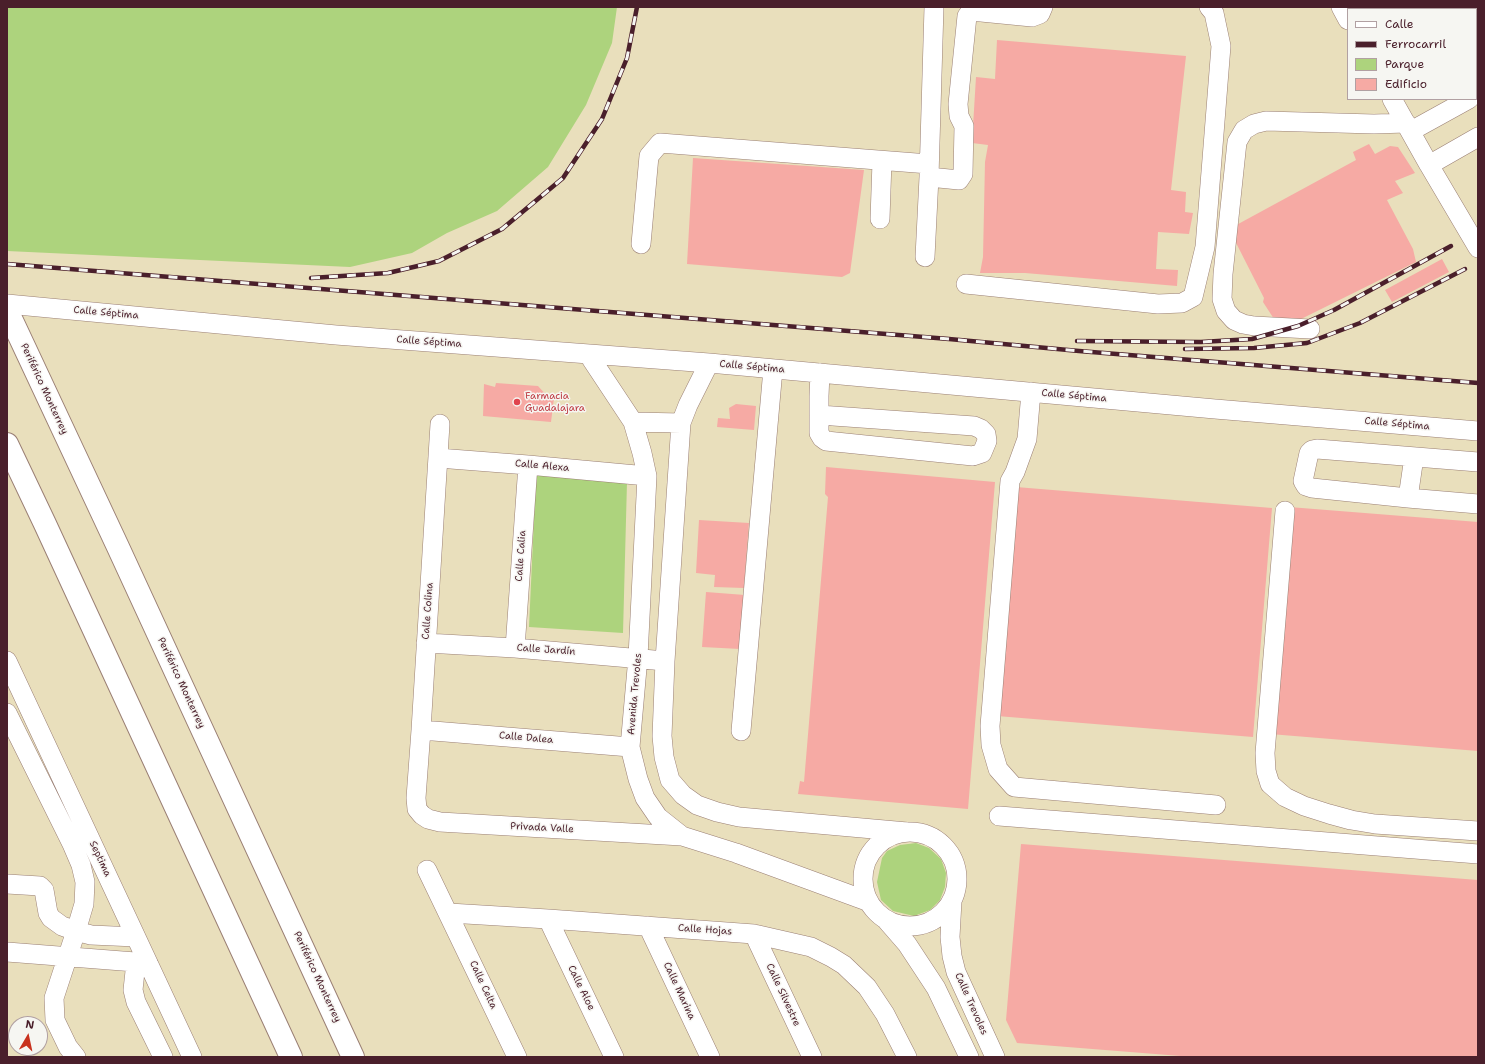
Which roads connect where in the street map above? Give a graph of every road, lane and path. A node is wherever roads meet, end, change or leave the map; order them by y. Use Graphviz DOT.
graph roads {
  1 [pos="934,7"];
  2 [pos="1043,7"];
  3 [pos="1209,7"];
  4 [pos="1340,7"];
  5 [pos="1347,18"];
  6 [pos="1393,100"];
  7 [pos="1467,100"];
  8 [pos="1408,127"];
  9 [pos="1478,137"];
  10 [pos="882,161"];
  11 [pos="1429,165"];
  12 [pos="929,171"];
  13 [pos="880,219"];
  14 [pos="641,244"];
  15 [pos="1478,248"];
  16 [pos="925,257"];
  17 [pos="966,284"];
  18 [pos="13,310"];
  19 [pos="1310,329"];
  20 [pos="588,354"];
  21 [pos="709,363"];
  22 [pos="773,369"];
  23 [pos="820,373"];
  24 [pos="1031,392"];
  25 [pos="819,415"];
  26 [pos="632,422"];
  27 [pos="440,424"];
  28 [pos="681,424"];
  29 [pos="1478,431"];
  30 [pos="7,444"];
  31 [pos="1414,457"];
  32 [pos="438,458"];
  33 [pos="1478,462"];
  34 [pos="528,465"];
  35 [pos="646,476"];
  36 [pos="1408,498"];
  37 [pos="1478,504"];
  38 [pos="1285,511"];
  39 [pos="426,643"];
  40 [pos="515,648"];
  41 [pos="638,658"];
  42 [pos="7,661"];
  43 [pos="666,661"];
  44 [pos="7,713"];
  45 [pos="421,730"];
  46 [pos="741,731"];
  47 [pos="630,747"];
  48 [pos="416,798"];
  49 [pos="1216,805"];
  50 [pos="999,816"];
  51 [pos="1478,831"];
  52 [pos="907,832"];
  53 [pos="682,836"];
  54 [pos="1478,854"];
  55 [pos="427,870"];
  56 [pos="7,884"];
  57 [pos="867,901"];
  58 [pos="952,901"];
  59 [pos="449,913"];
  60 [pos="548,919"];
  61 [pos="887,921"];
  62 [pos="648,926"];
  63 [pos="76,931"];
  64 [pos="754,934"];
  65 [pos="136,937"];
  66 [pos="7,952"];
  67 [pos="69,957"];
  68 [pos="142,963"];
  69 [pos="76,1057"];
  70 [pos="163,1057"];
  71 [pos="192,1057"];
  72 [pos="291,1057"];
  73 [pos="353,1057"];
  74 [pos="517,1057"];
  75 [pos="614,1057"];
  76 [pos="710,1057"];
  77 [pos="812,1057"];
  78 [pos="906,1057"];
  79 [pos="969,1057"];
  80 [pos="995,1057"];
  1 -- 12 [label="street"];
  2 -- 12 [label="street"];
  3 -- 17 [label="street"];
  4 -- 5 [label="street"];
  6 -- 8 [label="street"];
  7 -- 8 [label="street"];
  8 -- 11 [label="street"];
  8 -- 19 [label="street"];
  9 -- 11 [label="street"];
  10 -- 12 [label="street"];
  10 -- 13 [label="street"];
  10 -- 14 [label="street"];
  11 -- 15 [label="street"];
  12 -- 16 [label="street"];
  18 -- 20 [label="street, Calle Séptima"];
  18 -- 73 [label="highway, Periférico Monterrey"];
  20 -- 21 [label="street, Calle Séptima"];
  20 -- 26 [label="street, Avenida Trevoles"];
  21 -- 22 [label="street, Calle Séptima"];
  21 -- 28 [label="street"];
  22 -- 23 [label="street, Calle Séptima"];
  22 -- 46 [label="street"];
  23 -- 24 [label="street, Calle Séptima"];
  23 -- 25 [label="street"];
  24 -- 29 [label="street, Calle Séptima"];
  24 -- 49 [label="street"];
  25 -- 25 [label="street"];
  26 -- 28 [label="street"];
  26 -- 35 [label="street, Avenida Trevoles"];
  27 -- 32 [label="street, Calle Colina"];
  28 -- 43 [label="street"];
  30 -- 72 [label="highway"];
  31 -- 33 [label="street"];
  31 -- 36 [label="street"];
  31 -- 36 [label="street"];
  32 -- 34 [label="street, Calle Alexa"];
  32 -- 39 [label="street, Calle Colina"];
  34 -- 35 [label="street, Calle Alexa"];
  34 -- 40 [label="street, Calle Calia"];
  35 -- 41 [label="street, Avenida Trevoles"];
  36 -- 37 [label="street"];
  38 -- 51 [label="street"];
  39 -- 40 [label="street, Calle Jardín"];
  39 -- 45 [label="street, Calle Colina"];
  40 -- 41 [label="street, Calle Jardín"];
  41 -- 43 [label="street, Calle Jardín"];
  41 -- 47 [label="street, Avenida Trevoles"];
  42 -- 65 [label="street, Septima"];
  43 -- 52 [label="street"];
  44 -- 63 [label="street"];
  45 -- 47 [label="street, Calle Dalea"];
  45 -- 48 [label="street, Calle Colina"];
  47 -- 53 [label="street, Avenida Trevoles"];
  48 -- 53 [label="street, Privada Valle"];
  50 -- 54 [label="street"];
  52 -- 57 [label="street"];
  52 -- 58 [label="street"];
  53 -- 57 [label="street, Avenida Trevoles"];
  55 -- 59 [label="street, Calle Celta"];
  56 -- 63 [label="street"];
  57 -- 61 [label="street"];
  58 -- 61 [label="street"];
  58 -- 80 [label="street, Calle Trevoles"];
  59 -- 60 [label="street, Calle Hojas"];
  59 -- 74 [label="street, Calle Celta"];
  60 -- 62 [label="street, Calle Hojas"];
  60 -- 75 [label="street, Calle Aloe"];
  61 -- 79 [label="street"];
  62 -- 64 [label="street, Calle Hojas"];
  62 -- 76 [label="street, Calle Marina"];
  63 -- 65 [label="street"];
  63 -- 67 [label="street"];
  64 -- 77 [label="street, Calle Silvestre"];
  64 -- 78 [label="street, Calle Hojas"];
  65 -- 68 [label="street, Septima"];
  66 -- 67 [label="street"];
  67 -- 68 [label="street"];
  67 -- 69 [label="street"];
  68 -- 70 [label="street"];
  68 -- 71 [label="street, Septima"];
}
